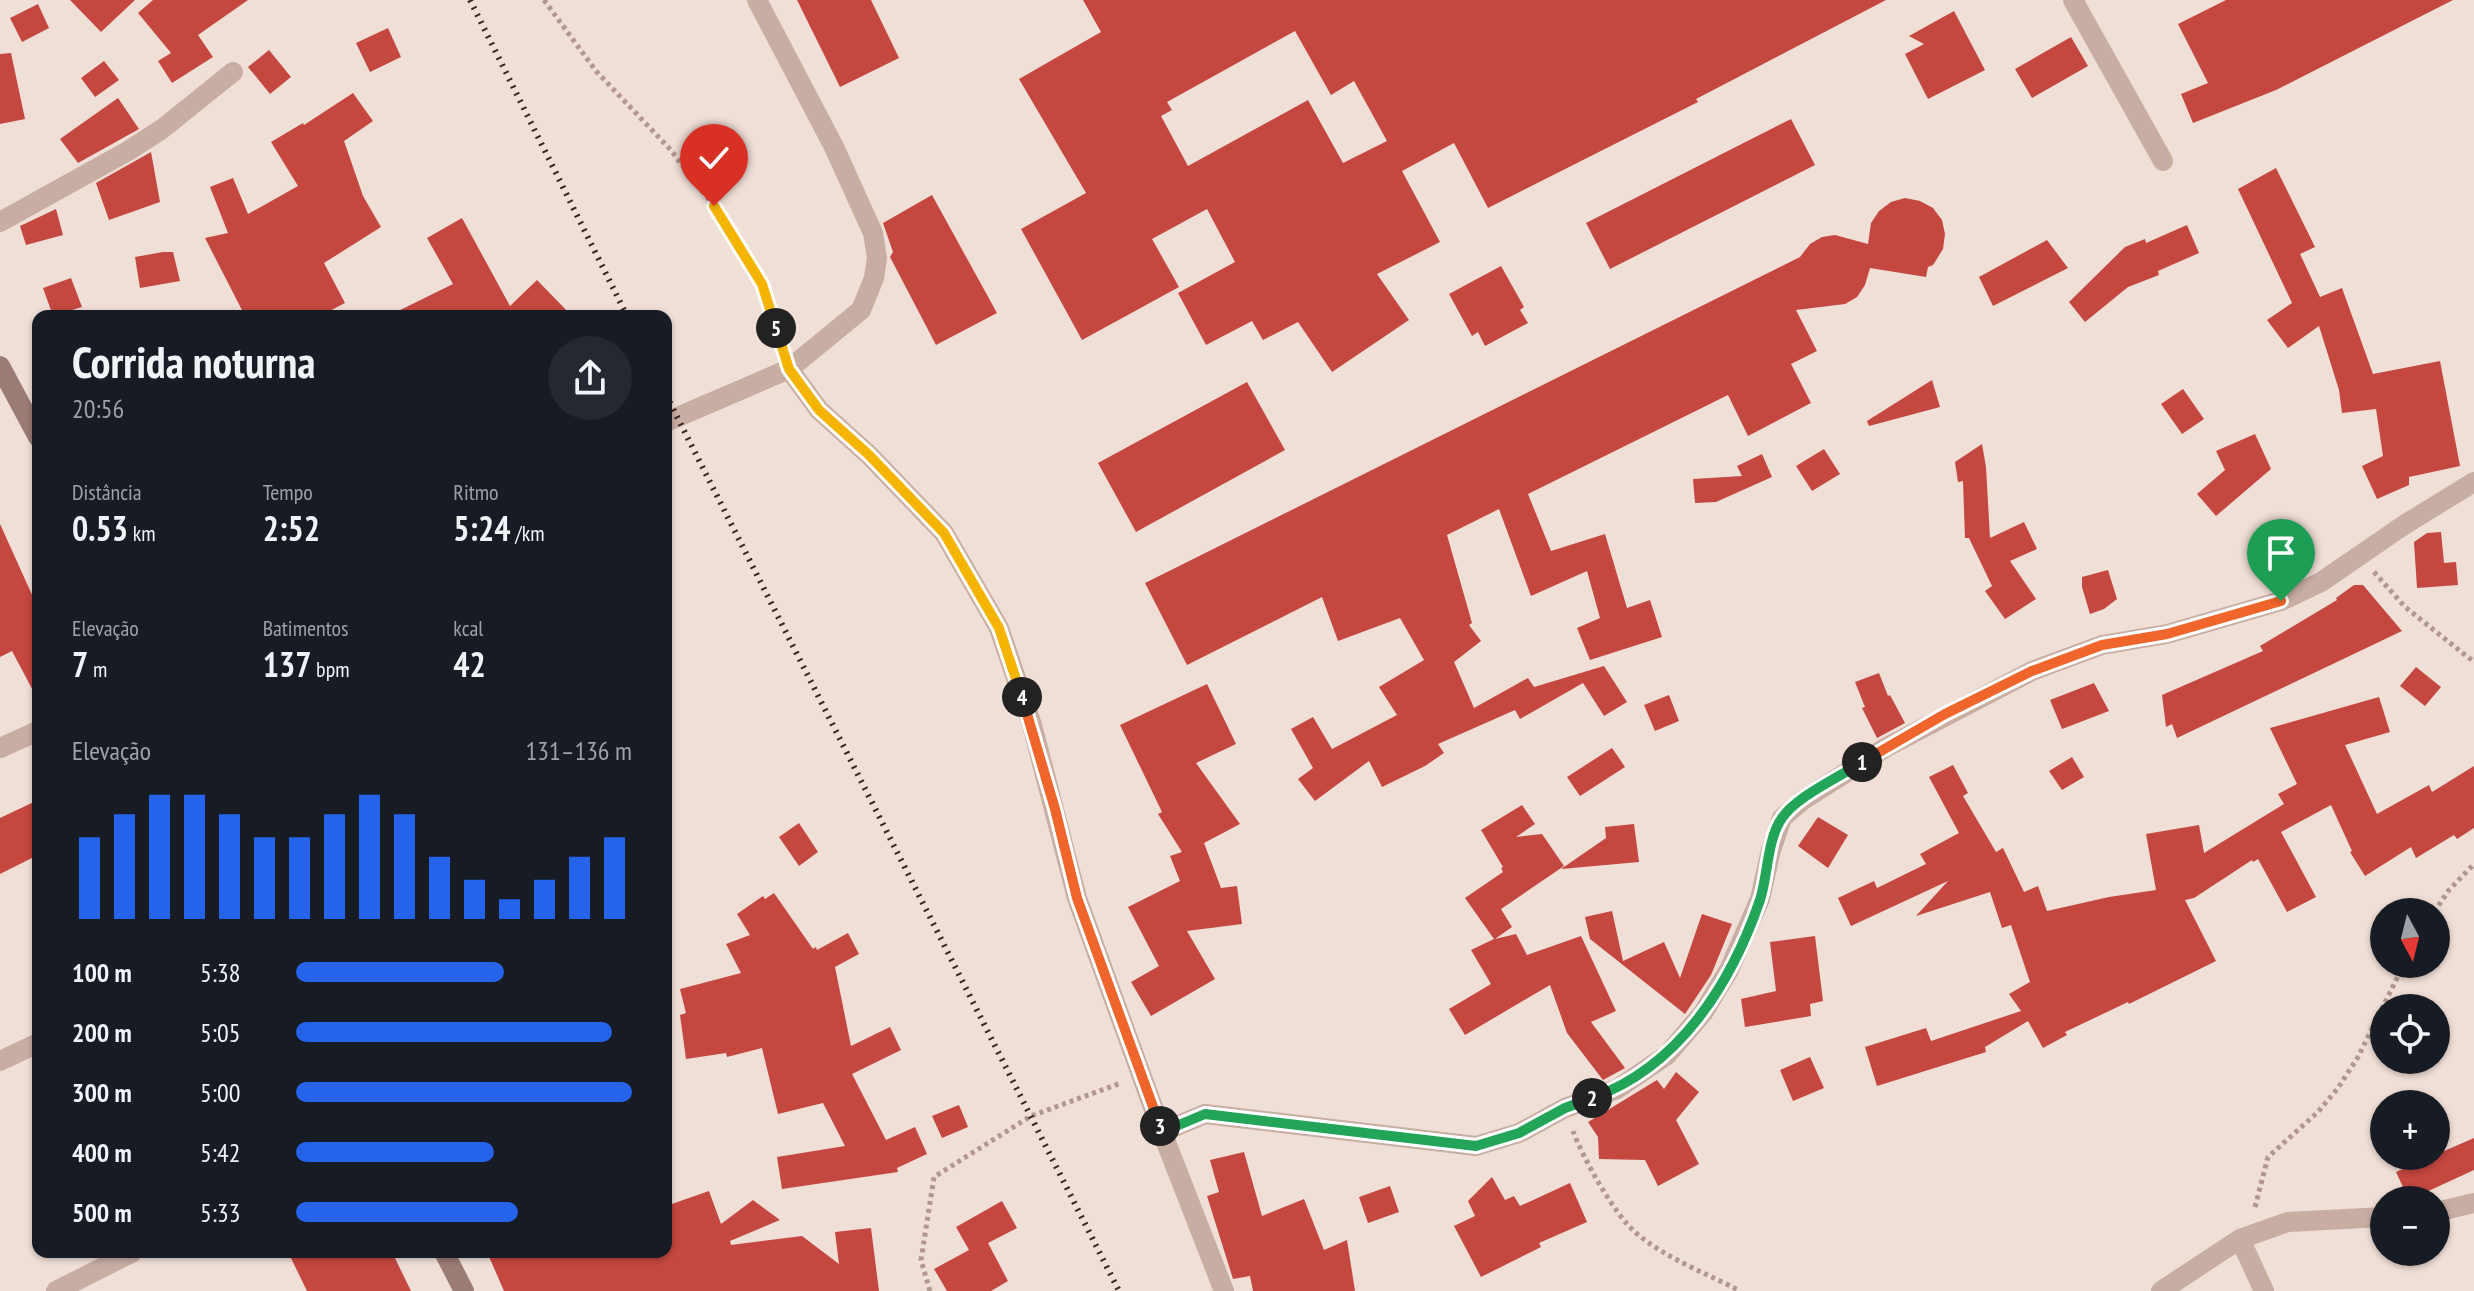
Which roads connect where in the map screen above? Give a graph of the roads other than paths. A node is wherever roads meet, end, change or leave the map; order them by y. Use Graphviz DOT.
graph roads {
  1 [pos="757,0"];
  2 [pos="2073,0"];
  3 [pos="233,72"];
  4 [pos="2163,161"];
  5 [pos="0,222"];
  6 [pos="0,366"];
  7 [pos="789,369"];
  8 [pos="672,419"];
  9 [pos="32,426"];
  10 [pos="2474,482"];
  11 [pos="32,734"];
  12 [pos="0,748"];
  13 [pos="32,1046"];
  14 [pos="0,1061"];
  15 [pos="1162,1132"];
  16 [pos="2474,1203"];
  17 [pos="2450,1209"];
  18 [pos="2370,1218"];
  19 [pos="2240,1239"];
  20 [pos="121,1258"];
  21 [pos="448,1258"];
  22 [pos="56,1291"];
  23 [pos="464,1291"];
  24 [pos="1224,1291"];
  25 [pos="2161,1291"];
  26 [pos="2264,1291"];
  1 -- 7 [label="street"];
  2 -- 4 [label="street"];
  3 -- 5 [label="street"];
  6 -- 9 [label="main road"];
  7 -- 8 [label="street"];
  7 -- 15 [label="street"];
  10 -- 15 [label="street"];
  11 -- 12 [label="street"];
  13 -- 14 [label="street"];
  15 -- 24 [label="street"];
  16 -- 17 [label="street"];
  18 -- 19 [label="street"];
  19 -- 25 [label="street"];
  19 -- 26 [label="street"];
  20 -- 22 [label="street"];
  21 -- 23 [label="main road"];
}
